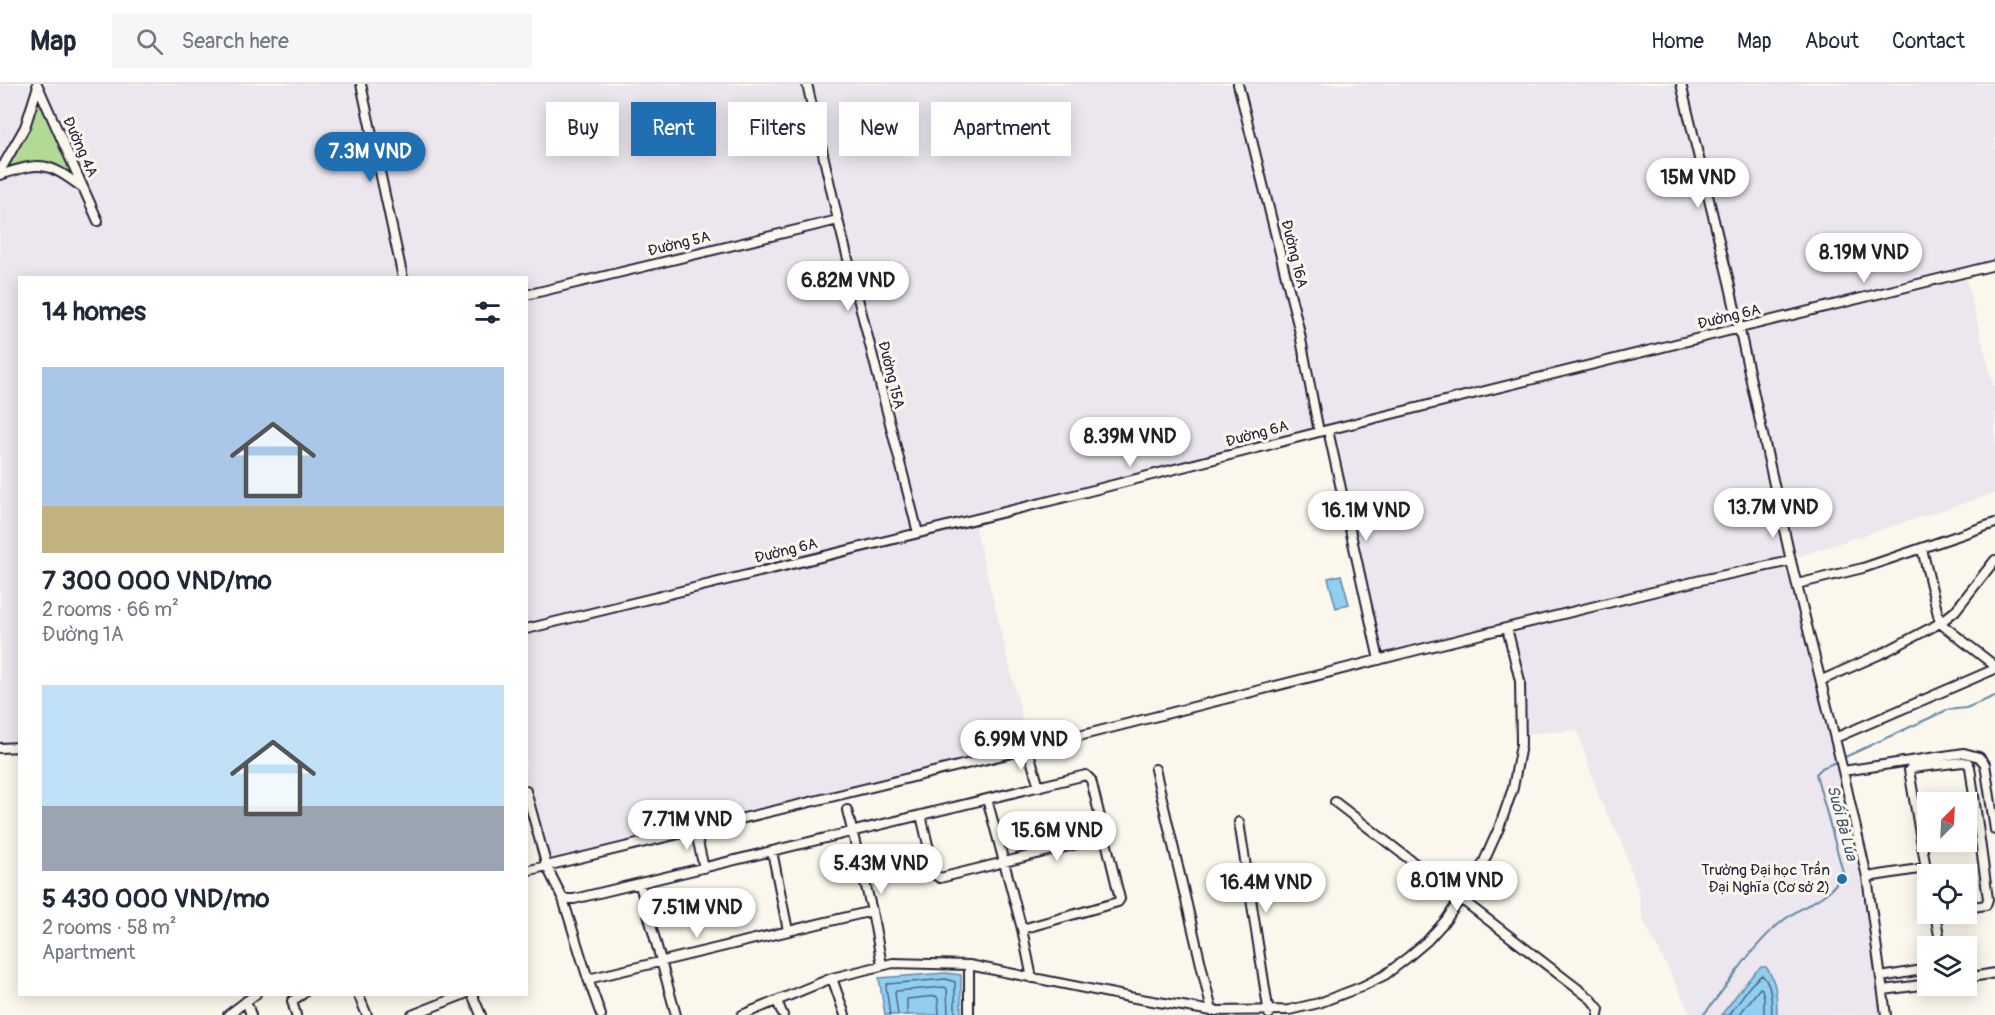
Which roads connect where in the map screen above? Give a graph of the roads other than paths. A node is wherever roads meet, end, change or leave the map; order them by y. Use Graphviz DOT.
graph roads {
  1 [pos="361,84"];
  2 [pos="807,84"];
  3 [pos="1238,84"];
  4 [pos="1681,84"];
  5 [pos="37,85"];
  6 [pos="0,173"];
  7 [pos="85,189"];
  8 [pos="837,220"];
  9 [pos="98,221"];
  10 [pos="1995,265"];
  11 [pos="403,276"];
  12 [pos="528,295"];
  13 [pos="1738,328"];
  14 [pos="1324,431"];
  15 [pos="1995,523"];
  16 [pos="918,533"];
  17 [pos="1922,549"];
  18 [pos="1995,560"];
  19 [pos="1791,561"];
  20 [pos="1797,584"];
  21 [pos="1940,623"];
  22 [pos="1507,628"];
  23 [pos="528,629"];
  24 [pos="1379,660"];
  25 [pos="1995,667"];
  26 [pos="1822,680"];
  27 [pos="1836,740"];
  28 [pos="18,747"];
  29 [pos="0,748"];
  30 [pos="1028,749"];
  31 [pos="1155,769"];
  32 [pos="1843,769"];
  33 [pos="1039,787"];
  34 [pos="528,798"];
  35 [pos="987,799"];
  36 [pos="1335,802"];
  37 [pos="847,810"];
  38 [pos="921,815"];
  39 [pos="1239,822"];
  40 [pos="695,829"];
  41 [pos="1995,830"];
  42 [pos="853,832"];
  43 [pos="1105,837"];
  44 [pos="772,851"];
  45 [pos="1004,863"];
  46 [pos="1924,864"];
  47 [pos="547,867"];
  48 [pos="704,868"];
  49 [pos="1917,869"];
  50 [pos="528,871"];
  51 [pos="1866,877"];
  52 [pos="640,885"];
  53 [pos="1461,899"];
  54 [pos="563,900"];
  55 [pos="1977,906"];
  56 [pos="872,911"];
  57 [pos="1022,929"];
  58 [pos="788,931"];
  59 [pos="660,961"];
  60 [pos="882,964"];
  61 [pos="969,965"];
  62 [pos="1917,971"];
  63 [pos="1995,973"];
  64 [pos="1977,976"];
  65 [pos="1881,977"];
  66 [pos="832,978"];
  67 [pos="1032,978"];
  68 [pos="588,979"];
  69 [pos="1917,986"];
  70 [pos="1884,990"];
  71 [pos="253,996"];
  72 [pos="300,996"];
  73 [pos="359,996"];
  74 [pos="460,996"];
  75 [pos="473,996"];
  76 [pos="246,1001"];
  77 [pos="777,1001"];
  78 [pos="1212,1011"];
  79 [pos="1269,1013"];
  80 [pos="228,1015"];
  81 [pos="251,1015"];
  82 [pos="296,1015"];
  83 [pos="367,1015"];
  84 [pos="412,1015"];
  85 [pos="481,1015"];
  86 [pos="601,1015"];
  87 [pos="676,1015"];
  88 [pos="742,1015"];
  89 [pos="783,1015"];
  90 [pos="845,1015"];
  91 [pos="969,1015"];
  92 [pos="1598,1015"];
  93 [pos="1886,1015"];
  1 -- 11 [label="street"];
  2 -- 8 [label="street, Đường 15A"];
  3 -- 14 [label="street, Đường 16A"];
  4 -- 13 [label="street"];
  5 -- 6 [label="street"];
  5 -- 7 [label="street, Đường 4A"];
  6 -- 7 [label="street"];
  7 -- 9 [label="street, Đường 4A"];
  8 -- 12 [label="street, Đường 5A"];
  8 -- 16 [label="street, Đường 15A"];
  10 -- 13 [label="street, Đường 6A"];
  13 -- 14 [label="street, Đường 6A"];
  13 -- 19 [label="street"];
  14 -- 16 [label="street, Đường 6A"];
  14 -- 24 [label="street, Đường 16A"];
  15 -- 17 [label="street"];
  16 -- 23 [label="street, Đường 6A"];
  17 -- 20 [label="street"];
  17 -- 21 [label="street"];
  18 -- 21 [label="street"];
  19 -- 20 [label="street"];
  19 -- 22 [label="street"];
  20 -- 26 [label="street"];
  21 -- 25 [label="street"];
  21 -- 26 [label="street"];
  22 -- 24 [label="street"];
  22 -- 53 [label="street"];
  24 -- 30 [label="street"];
  25 -- 27 [label="street"];
  26 -- 27 [label="street"];
  27 -- 32 [label="street"];
  28 -- 29 [label="street"];
  30 -- 33 [label="street"];
  30 -- 40 [label="street"];
  31 -- 78 [label="street"];
  32 -- 41 [label="street"];
  32 -- 51 [label="street"];
  33 -- 35 [label="street"];
  33 -- 43 [label="street"];
  34 -- 47 [label="street"];
  35 -- 38 [label="street"];
  35 -- 45 [label="street"];
  36 -- 53 [label="street"];
  37 -- 42 [label="street"];
  38 -- 42 [label="street"];
  38 -- 45 [label="street"];
  39 -- 79 [label="street"];
  40 -- 47 [label="street"];
  40 -- 48 [label="street"];
  42 -- 44 [label="street"];
  42 -- 56 [label="street"];
  43 -- 45 [label="street"];
  43 -- 57 [label="street"];
  44 -- 48 [label="street"];
  44 -- 58 [label="street"];
  45 -- 57 [label="street"];
  46 -- 55 [label="street"];
  47 -- 50 [label="street"];
  47 -- 54 [label="street"];
  48 -- 52 [label="street"];
  49 -- 51 [label="street"];
  51 -- 65 [label="street"];
  52 -- 54 [label="street"];
  52 -- 59 [label="street"];
  53 -- 79 [label="street"];
  53 -- 92 [label="street"];
  54 -- 68 [label="street"];
  56 -- 58 [label="street"];
  56 -- 60 [label="street"];
  57 -- 67 [label="street"];
  58 -- 59 [label="street"];
  59 -- 68 [label="street"];
  59 -- 87 [label="street"];
  60 -- 61 [label="street"];
  60 -- 66 [label="street"];
  61 -- 67 [label="street"];
  61 -- 91 [label="street"];
  62 -- 65 [label="street"];
  63 -- 64 [label="street"];
  65 -- 70 [label="street"];
  66 -- 77 [label="street"];
  66 -- 90 [label="street"];
  67 -- 78 [label="street"];
  68 -- 86 [label="street"];
  69 -- 70 [label="street"];
  70 -- 93 [label="street"];
  71 -- 76 [label="street"];
  72 -- 82 [label="street"];
  73 -- 83 [label="street"];
  74 -- 84 [label="street"];
  75 -- 85 [label="street"];
  76 -- 80 [label="street"];
  76 -- 81 [label="street"];
  77 -- 88 [label="street"];
  77 -- 89 [label="street"];
  78 -- 79 [label="street"];
}
